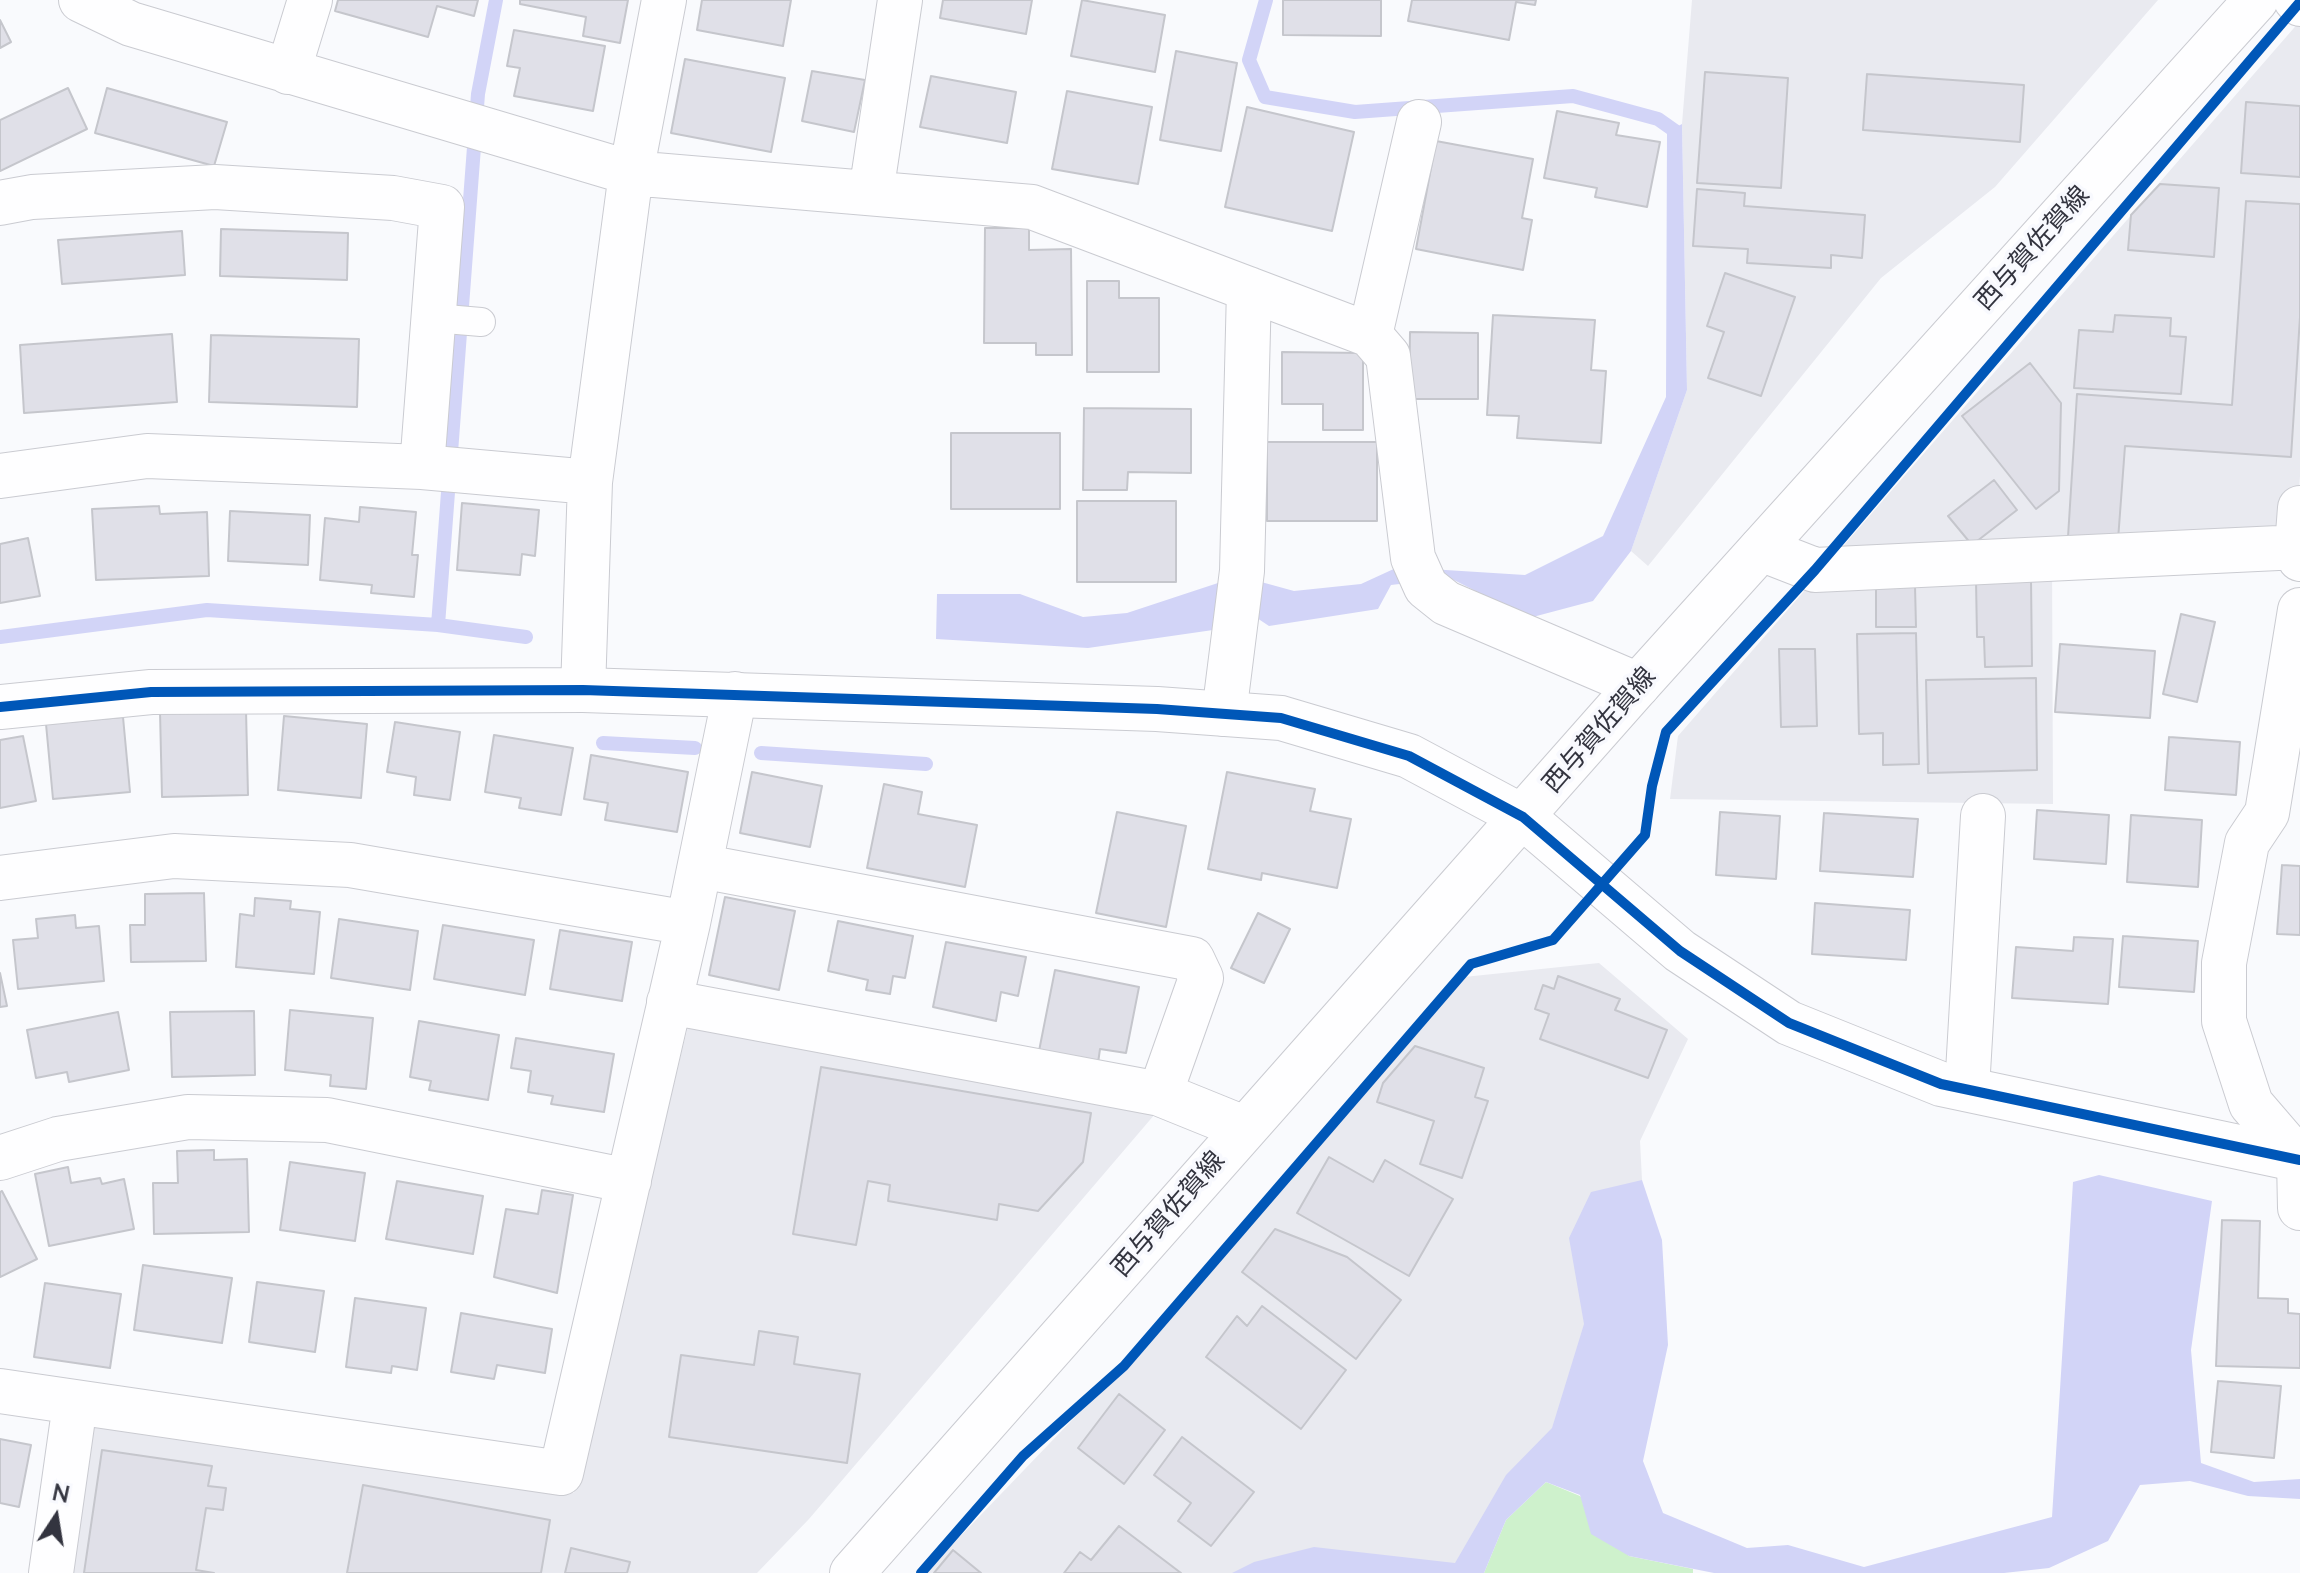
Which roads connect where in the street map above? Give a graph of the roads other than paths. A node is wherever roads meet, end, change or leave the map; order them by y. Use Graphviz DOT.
graph roads {
  1 [pos="81,0"];
  2 [pos="310,0"];
  3 [pos="664,0"];
  4 [pos="900,0"];
  5 [pos="2256,0"];
  6 [pos="288,72"];
  7 [pos="1419,122"];
  8 [pos="631,173"];
  9 [pos="871,193"];
  10 [pos="0,203"];
  11 [pos="1249,289"];
  12 [pos="434,318"];
  13 [pos="481,322"];
  14 [pos="1370,335"];
  15 [pos="440,469"];
  16 [pos="0,476"];
  17 [pos="590,482"];
  18 [pos="2299,540"];
  19 [pos="1761,549"];
  20 [pos="2300,610"];
  21 [pos="1638,685"];
  22 [pos="583,690"];
  23 [pos="735,694"];
  24 [pos="0,707"];
  25 [pos="1224,714"];
  26 [pos="2284,814"];
  27 [pos="1983,816"];
  28 [pos="1523,817"];
  29 [pos="700,866"];
  30 [pos="0,878"];
  31 [pos="688,923"];
  32 [pos="669,1002"];
  33 [pos="1967,1089"];
  34 [pos="1160,1094"];
  35 [pos="1244,1128"];
  36 [pos="0,1158"];
  37 [pos="2299,1160"];
  38 [pos="629,1181"];
  39 [pos="2300,1208"];
  40 [pos="0,1391"];
  41 [pos="75,1404"];
  42 [pos="51,1573"];
  43 [pos="852,1573"];
  1 -- 6 [label="street"];
  2 -- 6 [label="street"];
  3 -- 8 [label="street"];
  4 -- 9 [label="street"];
  5 -- 19 [label="street, 西与賀佐賀線"];
  6 -- 8 [label="street"];
  7 -- 14 [label="street"];
  8 -- 9 [label="street"];
  8 -- 17 [label="street"];
  9 -- 11 [label="street"];
  10 -- 12 [label="street"];
  11 -- 14 [label="street"];
  11 -- 25 [label="street"];
  12 -- 13 [label="lane"];
  12 -- 15 [label="street"];
  14 -- 21 [label="street"];
  15 -- 16 [label="street"];
  15 -- 17 [label="street"];
  17 -- 22 [label="street"];
  18 -- 19 [label="street"];
  19 -- 21 [label="street, 西与賀佐賀線"];
  20 -- 26 [label="street"];
  21 -- 28 [label="street, 西与賀佐賀線"];
  22 -- 23 [label="street"];
  22 -- 24 [label="street"];
  23 -- 25 [label="street"];
  23 -- 29 [label="street"];
  25 -- 28 [label="street"];
  26 -- 37 [label="street"];
  27 -- 33 [label="street"];
  28 -- 33 [label="street"];
  28 -- 35 [label="street, 西与賀佐賀線"];
  29 -- 31 [label="street"];
  29 -- 34 [label="street"];
  30 -- 31 [label="street"];
  31 -- 32 [label="street"];
  32 -- 34 [label="street"];
  32 -- 38 [label="street"];
  33 -- 37 [label="street"];
  34 -- 35 [label="street"];
  35 -- 43 [label="street, 西与賀佐賀線"];
  36 -- 38 [label="street"];
  37 -- 39 [label="street"];
  38 -- 41 [label="street"];
  40 -- 41 [label="street"];
  41 -- 42 [label="street"];
}
